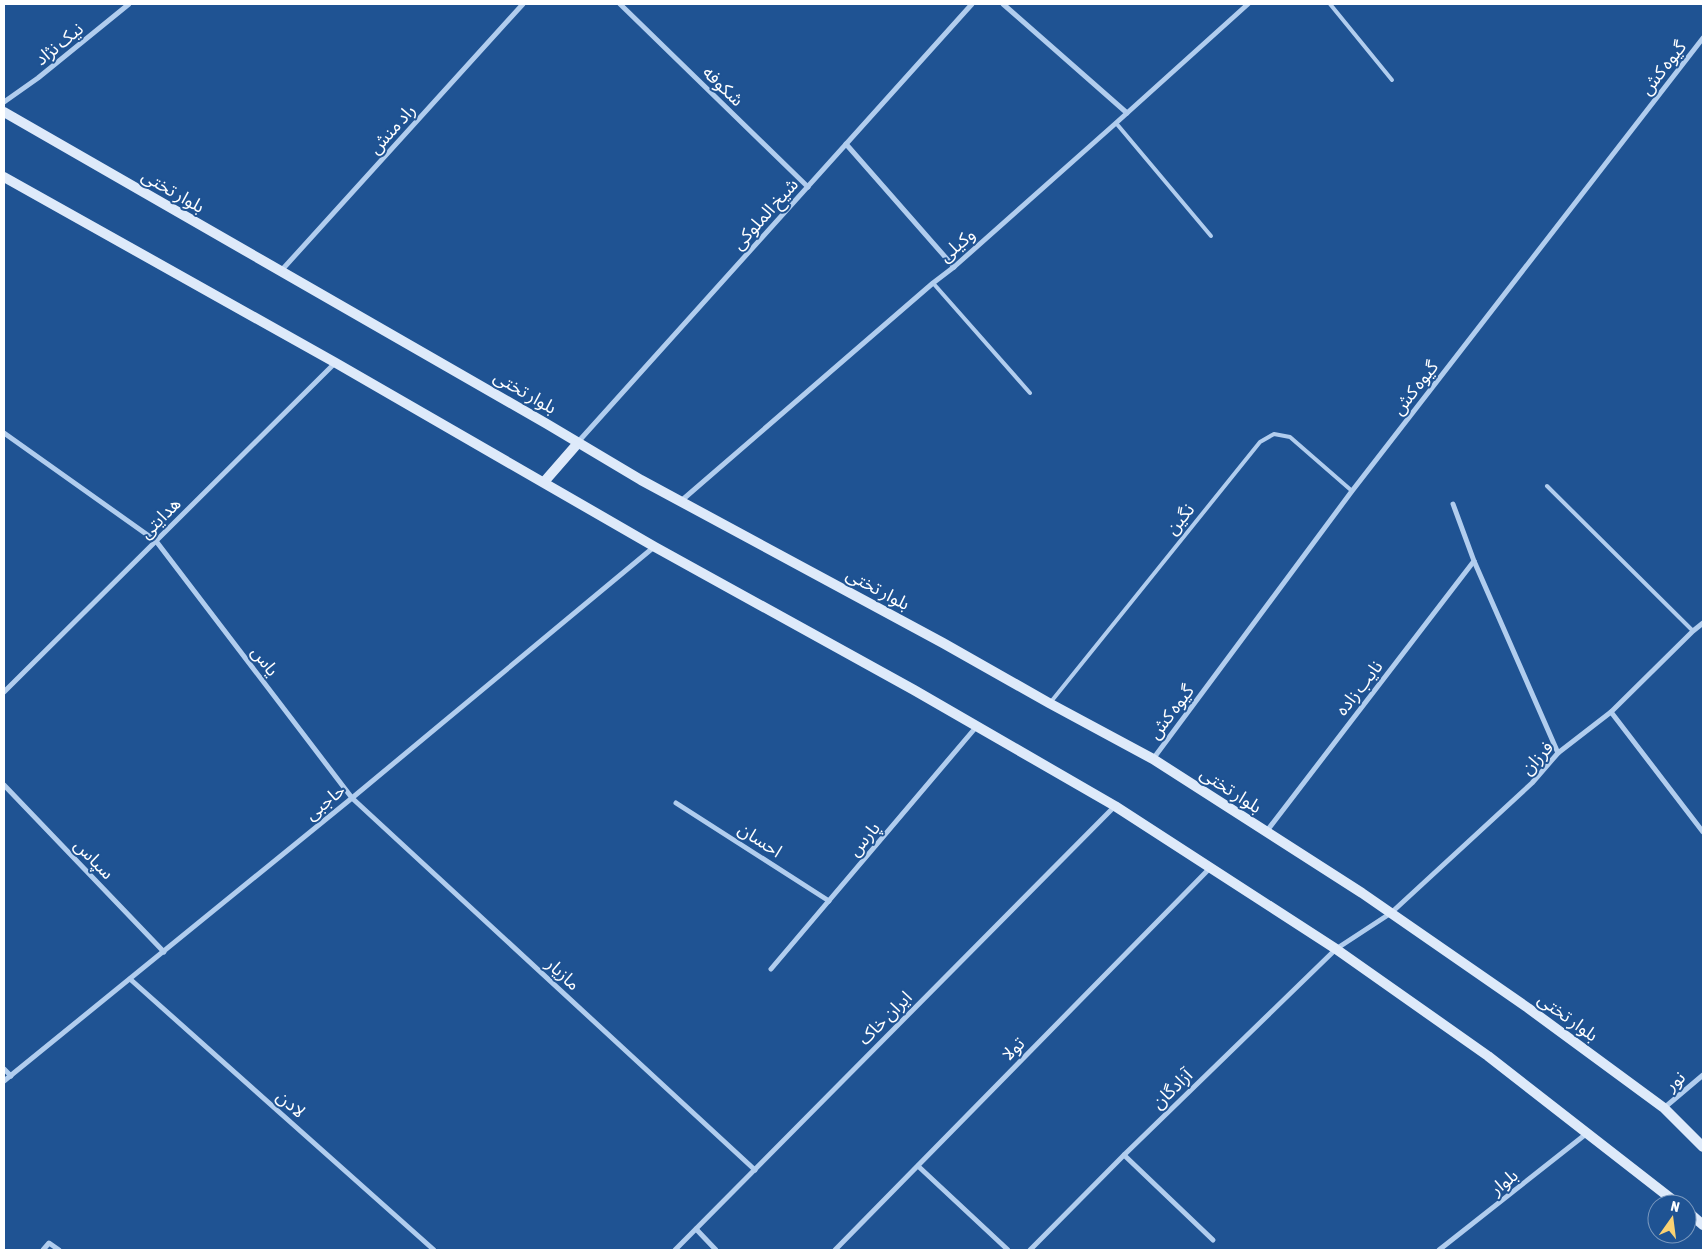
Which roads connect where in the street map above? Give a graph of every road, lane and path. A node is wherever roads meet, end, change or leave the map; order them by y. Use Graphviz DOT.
graph roads {
  1 [pos="129,4"];
  2 [pos="523,4"];
  3 [pos="620,4"];
  4 [pos="972,4"];
  5 [pos="1003,4"];
  6 [pos="1248,4"];
  7 [pos="1330,4"];
  8 [pos="1703,38"];
  9 [pos="1392,80"];
  10 [pos="4,102"];
  11 [pos="4,112"];
  12 [pos="1127,113"];
  13 [pos="1116,123"];
  14 [pos="846,144"];
  15 [pos="4,177"];
  16 [pos="808,187"];
  17 [pos="1211,236"];
  18 [pos="954,267"];
  19 [pos="280,272"];
  20 [pos="933,283"];
  21 [pos="336,363"];
  22 [pos="1030,393"];
  23 [pos="4,433"];
  24 [pos="578,443"];
  25 [pos="544,482"];
  26 [pos="1547,486"];
  27 [pos="1352,491"];
  28 [pos="680,501"];
  29 [pos="1453,504"];
  30 [pos="156,541"];
  31 [pos="655,546"];
  32 [pos="1474,561"];
  33 [pos="1703,623"];
  34 [pos="1693,631"];
  35 [pos="4,692"];
  36 [pos="1049,703"];
  37 [pos="1611,712"];
  38 [pos="977,726"];
  39 [pos="1558,753"];
  40 [pos="1153,759"];
  41 [pos="4,785"];
  42 [pos="352,798"];
  43 [pos="676,803"];
  44 [pos="1115,806"];
  45 [pos="1266,832"];
  46 [pos="1703,832"];
  47 [pos="1211,868"];
  48 [pos="829,901"];
  49 [pos="1391,913"];
  50 [pos="1336,949"];
  51 [pos="164,952"];
  52 [pos="771,969"];
  53 [pos="130,979"];
  54 [pos="4,1069"];
  55 [pos="1703,1075"];
  56 [pos="11,1076"];
  57 [pos="4,1081"];
  58 [pos="1664,1108"];
  59 [pos="1586,1134"];
  60 [pos="1703,1147"];
  61 [pos="1124,1155"];
  62 [pos="918,1166"];
  63 [pos="755,1170"];
  64 [pos="1665,1194"];
  65 [pos="696,1230"];
  66 [pos="1213,1240"];
  67 [pos="43,1250"];
  68 [pos="59,1250"];
  69 [pos="434,1250"];
  70 [pos="675,1250"];
  71 [pos="716,1250"];
  72 [pos="835,1250"];
  73 [pos="1008,1250"];
  74 [pos="1030,1250"];
  75 [pos="1439,1250"];
  1 -- 10 [label="street, نیک نژاد"];
  2 -- 19 [label="street, راد منش"];
  3 -- 16 [label="street, شکوفه"];
  4 -- 14 [label="street, شیخ الملوکی"];
  5 -- 12 [label="street"];
  6 -- 12 [label="street, وکیلی"];
  7 -- 9 [label="lane"];
  8 -- 27 [label="street, گیوه کش"];
  11 -- 19 [label="main road, بلوار تختی"];
  12 -- 13 [label="street, وکیلی"];
  13 -- 17 [label="lane"];
  13 -- 18 [label="street, وکیلی"];
  14 -- 16 [label="street, شیخ الملوکی"];
  14 -- 18 [label="street"];
  15 -- 21 [label="main road"];
  16 -- 24 [label="street, شیخ الملوکی"];
  18 -- 20 [label="street, وکیلی"];
  19 -- 24 [label="main road, بلوار تختی"];
  20 -- 22 [label="lane"];
  20 -- 28 [label="street, وکیلی"];
  21 -- 25 [label="main road"];
  21 -- 30 [label="street, هدایتی"];
  23 -- 30 [label="street, یاس"];
  24 -- 25 [label="main road"];
  24 -- 28 [label="main road, بلوار تختی"];
  25 -- 31 [label="main road"];
  26 -- 34 [label="lane"];
  27 -- 36 [label="lane, نگین"];
  27 -- 40 [label="street, گیوه کش"];
  28 -- 36 [label="main road, بلوار تختی"];
  29 -- 32 [label="street"];
  30 -- 35 [label="street, هدایتی"];
  30 -- 42 [label="street, یاس"];
  31 -- 38 [label="main road"];
  31 -- 42 [label="street, حاجبی"];
  32 -- 39 [label="street"];
  32 -- 45 [label="street, نایب زاده"];
  33 -- 34 [label="street, فرزان"];
  34 -- 37 [label="street, فرزان"];
  36 -- 40 [label="main road, بلوار تختی"];
  37 -- 39 [label="street, فرزان"];
  37 -- 46 [label="street"];
  38 -- 44 [label="main road"];
  38 -- 48 [label="street, پارس"];
  39 -- 49 [label="street, فرزان"];
  40 -- 45 [label="main road, بلوار تختی"];
  41 -- 51 [label="street, سپاس"];
  42 -- 51 [label="street, حاجبی"];
  42 -- 63 [label="street, مازیار"];
  43 -- 48 [label="street, احسان"];
  44 -- 47 [label="main road"];
  44 -- 63 [label="street, ایران خاک"];
  45 -- 49 [label="main road, بلوار تختی"];
  47 -- 50 [label="main road"];
  47 -- 62 [label="street, تولا"];
  48 -- 52 [label="street, پارس"];
  49 -- 50 [label="street, فرزان"];
  49 -- 58 [label="main road, بلوار تختی"];
  50 -- 59 [label="main road"];
  50 -- 61 [label="street, آزادگان"];
  51 -- 53 [label="street, حاجبی"];
  53 -- 56 [label="street, حاجبی"];
  53 -- 69 [label="street, لادن"];
  54 -- 56 [label="street"];
  55 -- 58 [label="street, نور"];
  56 -- 57 [label="street, حاجبی"];
  58 -- 60 [label="main road, بلوار تختی"];
  59 -- 64 [label="main road"];
  59 -- 75 [label="street, بلوار"];
  61 -- 66 [label="street"];
  61 -- 74 [label="street, آزادگان"];
  62 -- 72 [label="street, تولا"];
  62 -- 73 [label="street"];
  63 -- 65 [label="street, ایران خاک"];
  65 -- 70 [label="street, ایران خاک"];
  65 -- 71 [label="street"];
  67 -- 68 [label="street"];
}
